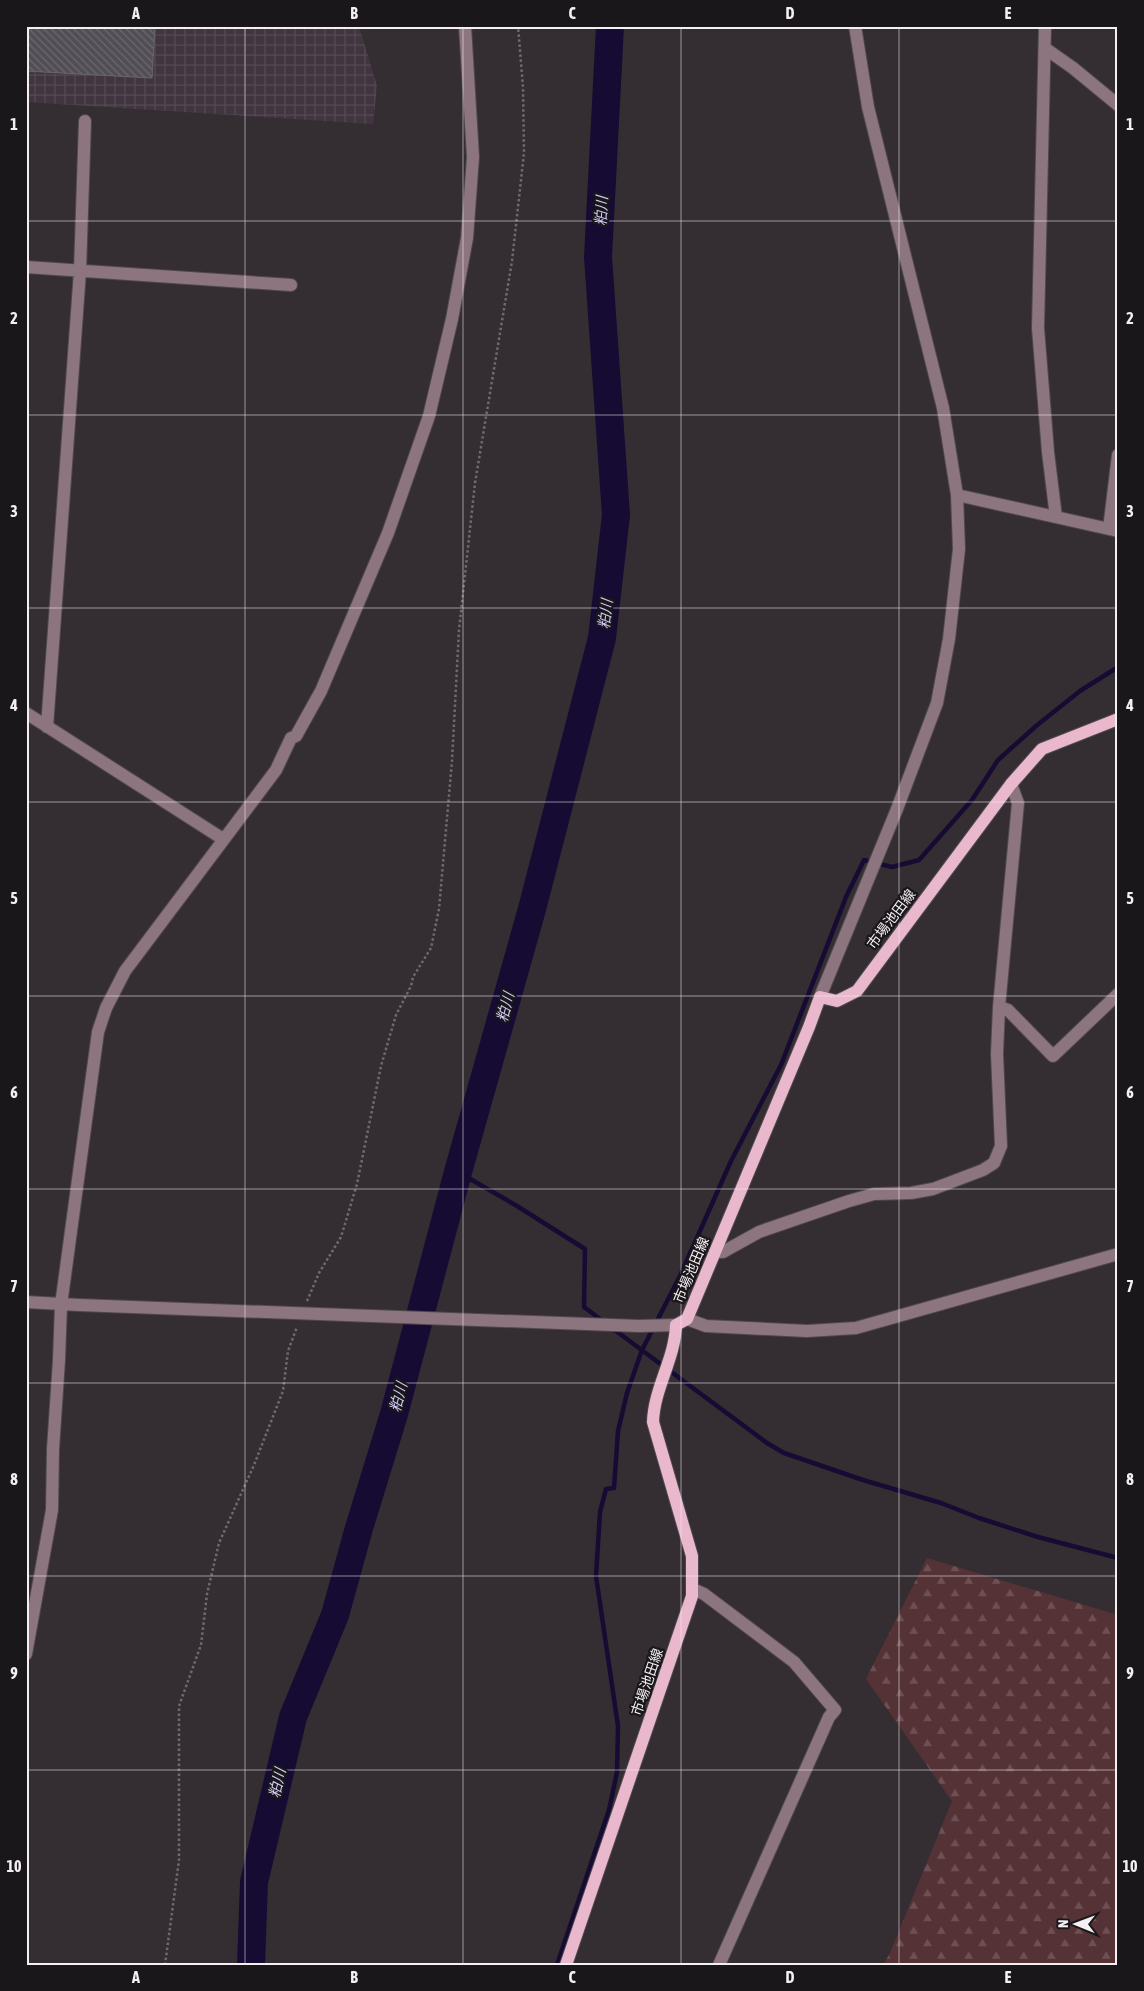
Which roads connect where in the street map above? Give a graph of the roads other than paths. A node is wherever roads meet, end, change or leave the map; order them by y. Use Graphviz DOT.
graph roads {
  1 [pos="465,26"];
  2 [pos="855,26"];
  3 [pos="1045,26"];
  4 [pos="1046,49"];
  5 [pos="1118,105"];
  6 [pos="85,121"];
  7 [pos="26,267"];
  8 [pos="80,271"];
  9 [pos="290,285"];
  10 [pos="1118,455"];
  11 [pos="957,495"];
  12 [pos="1056,517"];
  13 [pos="1113,530"];
  14 [pos="26,713"];
  15 [pos="1118,719"];
  16 [pos="47,727"];
  17 [pos="1011,784"];
  18 [pos="223,839"];
  19 [pos="1118,994"];
  20 [pos="820,997"];
  21 [pos="1000,1007"];
  22 [pos="715,1252"];
  23 [pos="1118,1254"];
  24 [pos="26,1302"];
  25 [pos="60,1305"];
  26 [pos="681,1322"];
  27 [pos="693,1589"];
  28 [pos="26,1654"];
  29 [pos="566,1965"];
  30 [pos="719,1965"];
  1 -- 18 [label="street"];
  2 -- 11 [label="street"];
  3 -- 4 [label="street"];
  4 -- 5 [label="street"];
  4 -- 12 [label="street"];
  6 -- 8 [label="street"];
  7 -- 8 [label="street"];
  8 -- 9 [label="street"];
  8 -- 16 [label="street"];
  10 -- 13 [label="street"];
  11 -- 12 [label="street"];
  11 -- 20 [label="street"];
  12 -- 13 [label="street"];
  14 -- 16 [label="street"];
  15 -- 17 [label="main road, 市場池田線"];
  16 -- 18 [label="street"];
  17 -- 20 [label="main road, 市場池田線"];
  17 -- 21 [label="street"];
  18 -- 25 [label="street"];
  19 -- 21 [label="street"];
  20 -- 22 [label="main road, 市場池田線"];
  21 -- 22 [label="street"];
  22 -- 26 [label="main road, 市場池田線"];
  23 -- 26 [label="street"];
  24 -- 25 [label="street"];
  25 -- 26 [label="street, bridge"];
  25 -- 28 [label="street"];
  26 -- 27 [label="main road, 市場池田線"];
  27 -- 29 [label="main road, 市場池田線"];
  27 -- 30 [label="street"];
}
